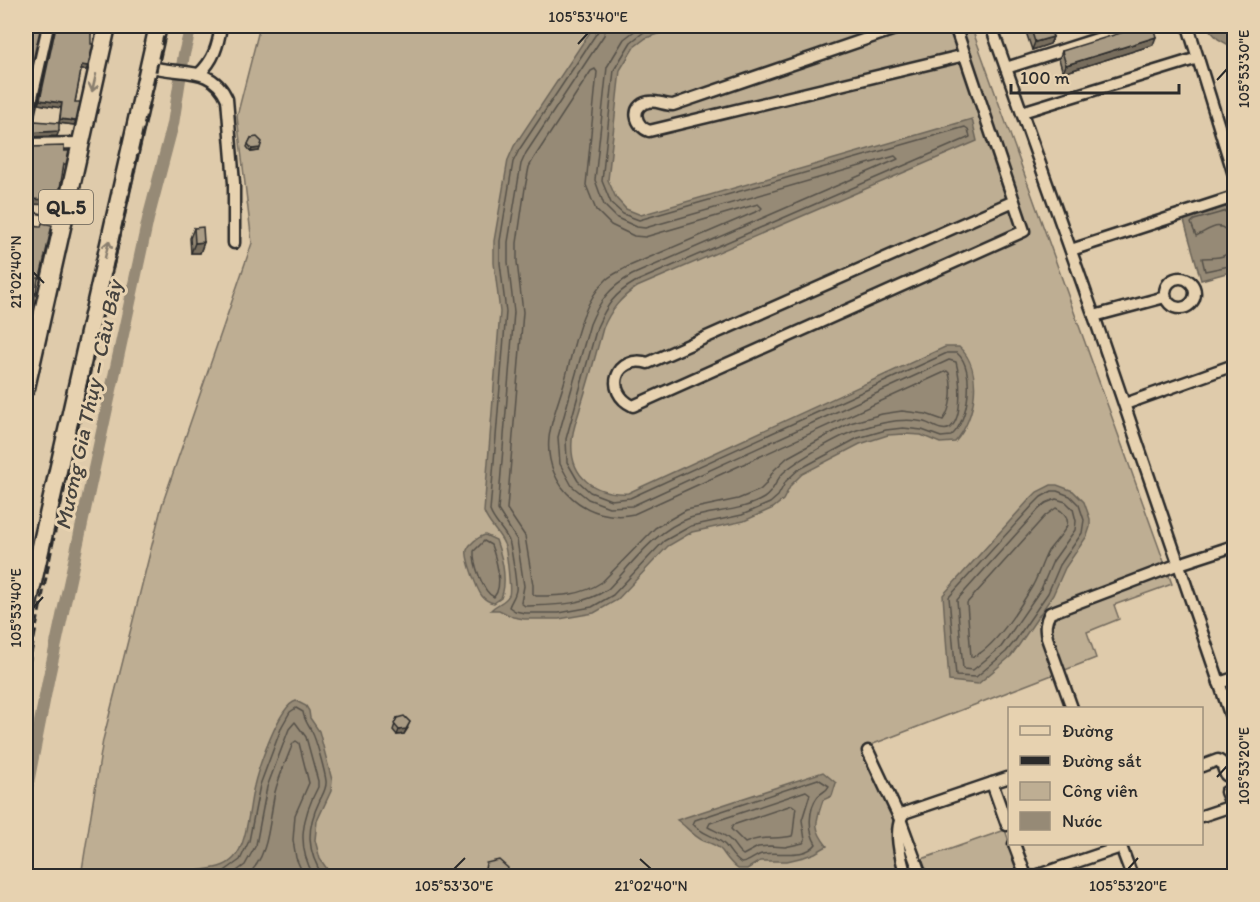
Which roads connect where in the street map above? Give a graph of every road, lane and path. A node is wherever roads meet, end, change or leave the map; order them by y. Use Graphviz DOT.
graph roads {
  1 [pos="48,26"];
  2 [pos="107,26"];
  3 [pos="158,26"];
  4 [pos="221,26"];
  5 [pos="904,26"];
  6 [pos="956,26"];
  7 [pos="991,26"];
  8 [pos="1138,26"];
  9 [pos="1188,26"];
  10 [pos="965,55"];
  11 [pos="1198,58"];
  12 [pos="148,66"];
  13 [pos="1006,68"];
  14 [pos="196,73"];
  15 [pos="31,77"];
  16 [pos="1022,112"];
  17 [pos="26,124"];
  18 [pos="80,143"];
  19 [pos="26,144"];
  20 [pos="1234,175"];
  21 [pos="1234,197"];
  22 [pos="1014,201"];
  23 [pos="26,217"];
  24 [pos="62,225"];
  25 [pos="234,243"];
  26 [pos="1071,250"];
  27 [pos="1165,297"];
  28 [pos="1094,316"];
  29 [pos="1234,364"];
  30 [pos="26,388"];
  31 [pos="1125,404"];
  32 [pos="1234,546"];
  33 [pos="1179,564"];
  34 [pos="26,613"];
  35 [pos="1234,678"];
  36 [pos="1219,683"];
  37 [pos="1072,707"];
  38 [pos="1234,726"];
  39 [pos="868,751"];
  40 [pos="1203,766"];
  41 [pos="1234,776"];
  42 [pos="1008,778"];
  43 [pos="992,783"];
  44 [pos="1226,792"];
  45 [pos="1203,816"];
  46 [pos="900,819"];
  47 [pos="1008,824"];
  48 [pos="1015,845"];
  49 [pos="1120,845"];
  50 [pos="906,876"];
  51 [pos="921,876"];
  52 [pos="1026,876"];
  53 [pos="1035,876"];
  54 [pos="1131,876"];
  1 -- 15 [label="street"];
  2 -- 18 [label="highway, QL.5, one-way"];
  3 -- 12 [label="highway, QL.5"];
  4 -- 14 [label="street"];
  5 -- 10 [label="street"];
  6 -- 10 [label="street"];
  7 -- 13 [label="street"];
  8 -- 13 [label="street"];
  9 -- 11 [label="street"];
  10 -- 22 [label="street"];
  11 -- 16 [label="street"];
  11 -- 20 [label="street"];
  12 -- 14 [label="street"];
  34 -- 12 [label="highway, QL.5, one-way"];
  13 -- 16 [label="street"];
  14 -- 25 [label="street"];
  15 -- 17 [label="street"];
  16 -- 26 [label="street"];
  18 -- 19 [label="street"];
  18 -- 24 [label="highway, QL.5"];
  21 -- 26 [label="street"];
  22 -- 22 [label="street"];
  23 -- 24 [label="street"];
  24 -- 30 [label="highway, QL.5"];
  26 -- 28 [label="street"];
  27 -- 28 [label="street"];
  28 -- 31 [label="street"];
  29 -- 31 [label="street"];
  31 -- 33 [label="street"];
  32 -- 33 [label="street"];
  33 -- 36 [label="street"];
  33 -- 37 [label="street"];
  35 -- 36 [label="street"];
  36 -- 38 [label="street"];
  39 -- 46 [label="street"];
  40 -- 41 [label="street"];
  42 -- 43 [label="street"];
  43 -- 46 [label="street"];
  43 -- 47 [label="street"];
  44 -- 45 [label="street"];
  46 -- 50 [label="street"];
  46 -- 51 [label="street"];
  48 -- 52 [label="street"];
  49 -- 53 [label="street"];
  49 -- 54 [label="street"];
}
